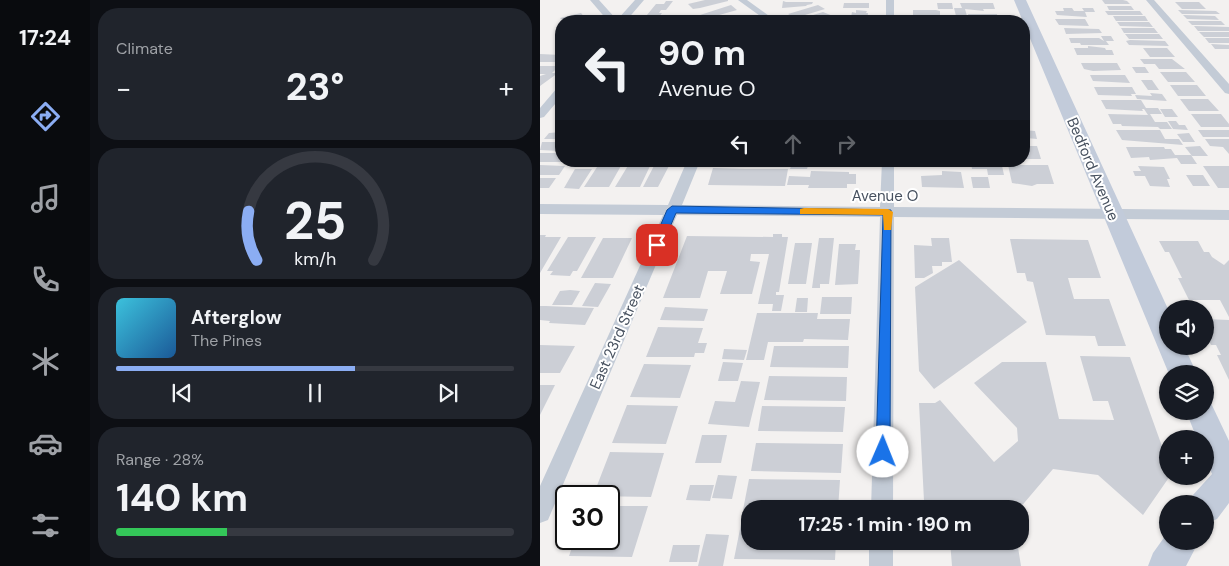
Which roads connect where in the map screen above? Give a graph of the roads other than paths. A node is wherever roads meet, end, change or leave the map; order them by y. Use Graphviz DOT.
graph roads {
  1 [pos="594,0"];
  2 [pos="640,0"];
  3 [pos="742,0"];
  4 [pos="890,0"];
  5 [pos="1020,0"];
  6 [pos="1150,0"];
  7 [pos="760,9"];
  8 [pos="608,15"];
  9 [pos="626,15"];
  10 [pos="758,15"];
  11 [pos="766,15"];
  12 [pos="890,15"];
  13 [pos="1026,15"];
  14 [pos="1030,23"];
  15 [pos="1229,91"];
  16 [pos="555,97"];
  17 [pos="540,115"];
  18 [pos="691,167"];
  19 [pos="888,167"];
  20 [pos="540,209"];
  21 [pos="672,210"];
  22 [pos="888,212"];
  23 [pos="1112,214"];
  24 [pos="1229,215"];
  25 [pos="1159,318"];
  26 [pos="1204,420"];
  27 [pos="1229,477"];
  28 [pos="1214,496"];
  29 [pos="882,500"];
  30 [pos="540,512"];
  31 [pos="881,550"];
  32 [pos="1176,550"];
  33 [pos="881,566"];
  34 [pos="1166,566"];
  1 -- 8 [label="street"];
  2 -- 9 [label="street"];
  3 -- 7 [label="street"];
  4 -- 12 [label="street"];
  5 -- 13 [label="main road, Bedford Avenue"];
  6 -- 15 [label="street"];
  7 -- 10 [label="street"];
  7 -- 11 [label="street"];
  14 -- 23 [label="main road, Bedford Avenue"];
  16 -- 17 [label="street"];
  18 -- 21 [label="street, East 23rd Street"];
  19 -- 22 [label="street"];
  20 -- 21 [label="street, Avenue O"];
  21 -- 22 [label="street, Avenue O"];
  21 -- 30 [label="street, East 23rd Street"];
  22 -- 23 [label="street, Avenue O"];
  22 -- 29 [label="street"];
  23 -- 24 [label="street, Avenue O"];
  23 -- 25 [label="main road, Bedford Avenue"];
  26 -- 27 [label="main road"];
  27 -- 28 [label="main road"];
  31 -- 33 [label="street"];
  32 -- 34 [label="main road"];
}
